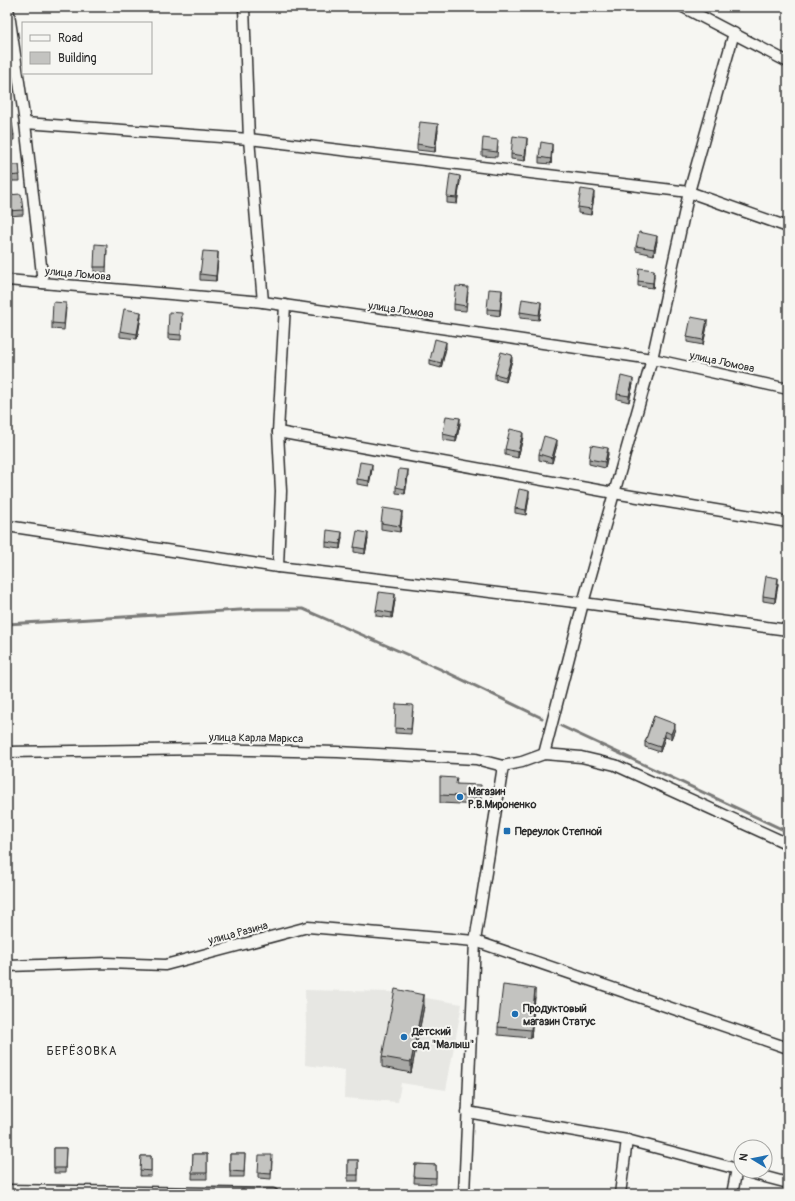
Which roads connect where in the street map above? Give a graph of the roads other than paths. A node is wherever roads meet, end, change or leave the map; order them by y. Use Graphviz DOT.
graph roads {
  1 [pos="8,7"];
  2 [pos="244,7"];
  3 [pos="683,7"];
  4 [pos="734,33"];
  5 [pos="788,62"];
  6 [pos="25,123"];
  7 [pos="249,139"];
  8 [pos="689,192"];
  9 [pos="788,227"];
  10 [pos="7,280"];
  11 [pos="43,283"];
  12 [pos="263,302"];
  13 [pos="285,305"];
  14 [pos="652,359"];
  15 [pos="788,389"];
  16 [pos="278,432"];
  17 [pos="614,493"];
  18 [pos="788,522"];
  19 [pos="7,526"];
  20 [pos="278,567"];
  21 [pos="583,603"];
  22 [pos="788,630"];
  23 [pos="7,752"];
  24 [pos="544,754"];
  25 [pos="503,766"];
  26 [pos="788,844"];
  27 [pos="474,941"];
  28 [pos="7,966"];
  29 [pos="788,1048"];
  30 [pos="468,1112"];
  31 [pos="628,1140"];
  32 [pos="733,1168"];
  33 [pos="737,1179"];
  34 [pos="773,1179"];
  35 [pos="788,1183"];
  36 [pos="7,1190"];
  37 [pos="273,1194"];
  38 [pos="464,1194"];
  39 [pos="620,1194"];
  40 [pos="732,1194"];
  1 -- 6 [label="street"];
  2 -- 7 [label="street"];
  3 -- 4 [label="street"];
  4 -- 5 [label="street"];
  4 -- 8 [label="street"];
  6 -- 7 [label="street"];
  6 -- 11 [label="street"];
  7 -- 8 [label="street"];
  7 -- 12 [label="street"];
  8 -- 9 [label="street"];
  8 -- 14 [label="street"];
  10 -- 11 [label="street, улица Ломова"];
  11 -- 12 [label="street, улица Ломова"];
  12 -- 13 [label="street, улица Ломова"];
  13 -- 14 [label="street, улица Ломова"];
  13 -- 16 [label="street"];
  14 -- 15 [label="street, улица Ломова"];
  14 -- 17 [label="street"];
  16 -- 17 [label="street"];
  16 -- 20 [label="street"];
  17 -- 18 [label="street"];
  17 -- 21 [label="street"];
  19 -- 20 [label="street"];
  20 -- 21 [label="street"];
  21 -- 22 [label="street"];
  21 -- 24 [label="street"];
  23 -- 25 [label="street, улица Карла Маркса"];
  24 -- 25 [label="street"];
  24 -- 26 [label="street"];
  25 -- 27 [label="street"];
  27 -- 28 [label="street, улица Разина"];
  27 -- 29 [label="street, улица Разина"];
  27 -- 30 [label="street"];
  30 -- 31 [label="street"];
  30 -- 38 [label="street"];
  31 -- 32 [label="street"];
  31 -- 39 [label="street"];
  33 -- 40 [label="street"];
  34 -- 35 [label="street"];
  36 -- 37 [label="street"];
}
